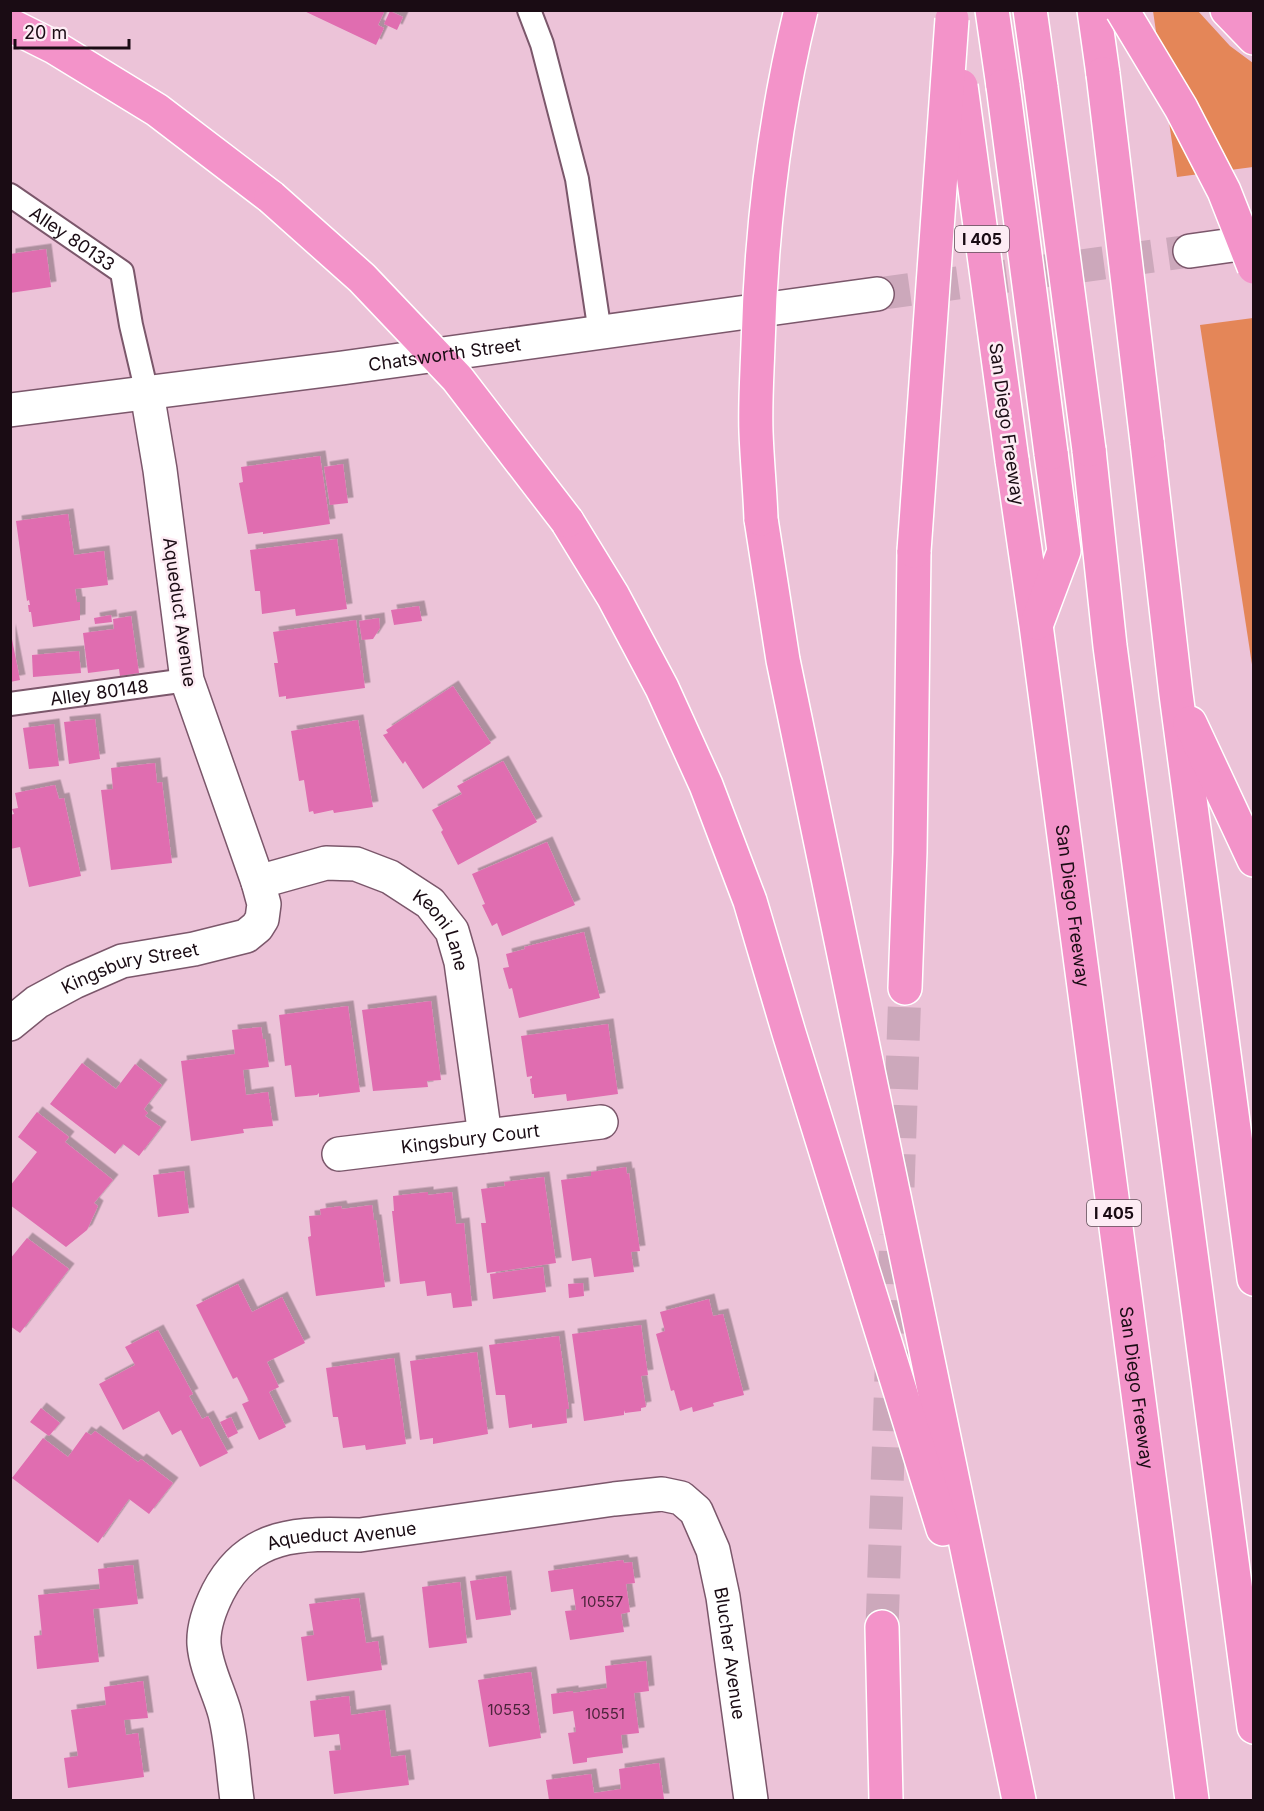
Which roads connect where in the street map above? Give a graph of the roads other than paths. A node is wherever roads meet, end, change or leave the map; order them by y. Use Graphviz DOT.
graph roads {
  1 [pos="529,10"];
  2 [pos="801,10"];
  3 [pos="992,10"];
  4 [pos="1030,10"];
  5 [pos="1094,10"];
  6 [pos="1122,10"];
  7 [pos="1227,10"];
  8 [pos="952,15"];
  9 [pos="10,25"];
  10 [pos="1254,38"];
  11 [pos="10,195"];
  12 [pos="1254,242"];
  13 [pos="1190,251"];
  14 [pos="1254,267"];
  15 [pos="876,294"];
  16 [pos="600,333"];
  17 [pos="147,393"];
  18 [pos="10,410"];
  19 [pos="1036,625"];
  20 [pos="187,680"];
  21 [pos="1176,694"];
  22 [pos="10,704"];
  23 [pos="1254,860"];
  24 [pos="258,882"];
  25 [pos="257,927"];
  26 [pos="905,988"];
  27 [pos="10,1024"];
  28 [pos="601,1122"];
  29 [pos="486,1136"];
  30 [pos="339,1154"];
  31 [pos="1254,1279"];
  32 [pos="696,1510"];
  33 [pos="882,1627"];
  34 [pos="1002,1717"];
  35 [pos="1254,1727"];
  36 [pos="237,1800"];
  37 [pos="751,1800"];
  38 [pos="886,1800"];
  39 [pos="1019,1800"];
  40 [pos="1192,1800"];
  1 -- 16 [label="lane"];
  2 -- 34 [label="highway, bridge"];
  3 -- 19 [label="highway, bridge"];
  4 -- 35 [label="highway, bridge"];
  5 -- 21 [label="highway, bridge"];
  6 -- 14 [label="highway, bridge"];
  7 -- 10 [label="highway"];
  8 -- 19 [label="highway, San Diego Freeway / I 405, bridge"];
  8 -- 26 [label="highway, bridge"];
  9 -- 34 [label="highway, bridge"];
  11 -- 17 [label="lane, Alley 80133"];
  12 -- 13 [label="street"];
  15 -- 16 [label="street, Chatsworth Street"];
  16 -- 17 [label="street, Chatsworth Street"];
  17 -- 18 [label="street, Chatsworth Street"];
  17 -- 20 [label="street, Aqueduct Avenue"];
  19 -- 40 [label="highway, San Diego Freeway / I 405"];
  20 -- 22 [label="lane, Alley 80148"];
  20 -- 24 [label="street, Aqueduct Avenue"];
  21 -- 23 [label="highway"];
  21 -- 31 [label="highway"];
  24 -- 25 [label="street, Aqueduct Avenue"];
  24 -- 29 [label="street, Keoni Lane"];
  25 -- 27 [label="street, Kingsbury Street"];
  28 -- 29 [label="street, Kingsbury Court"];
  29 -- 30 [label="street, Kingsbury Court"];
  32 -- 36 [label="street, Aqueduct Avenue"];
  32 -- 37 [label="street, Blucher Avenue"];
  33 -- 38 [label="highway"];
  34 -- 39 [label="highway"];
}
